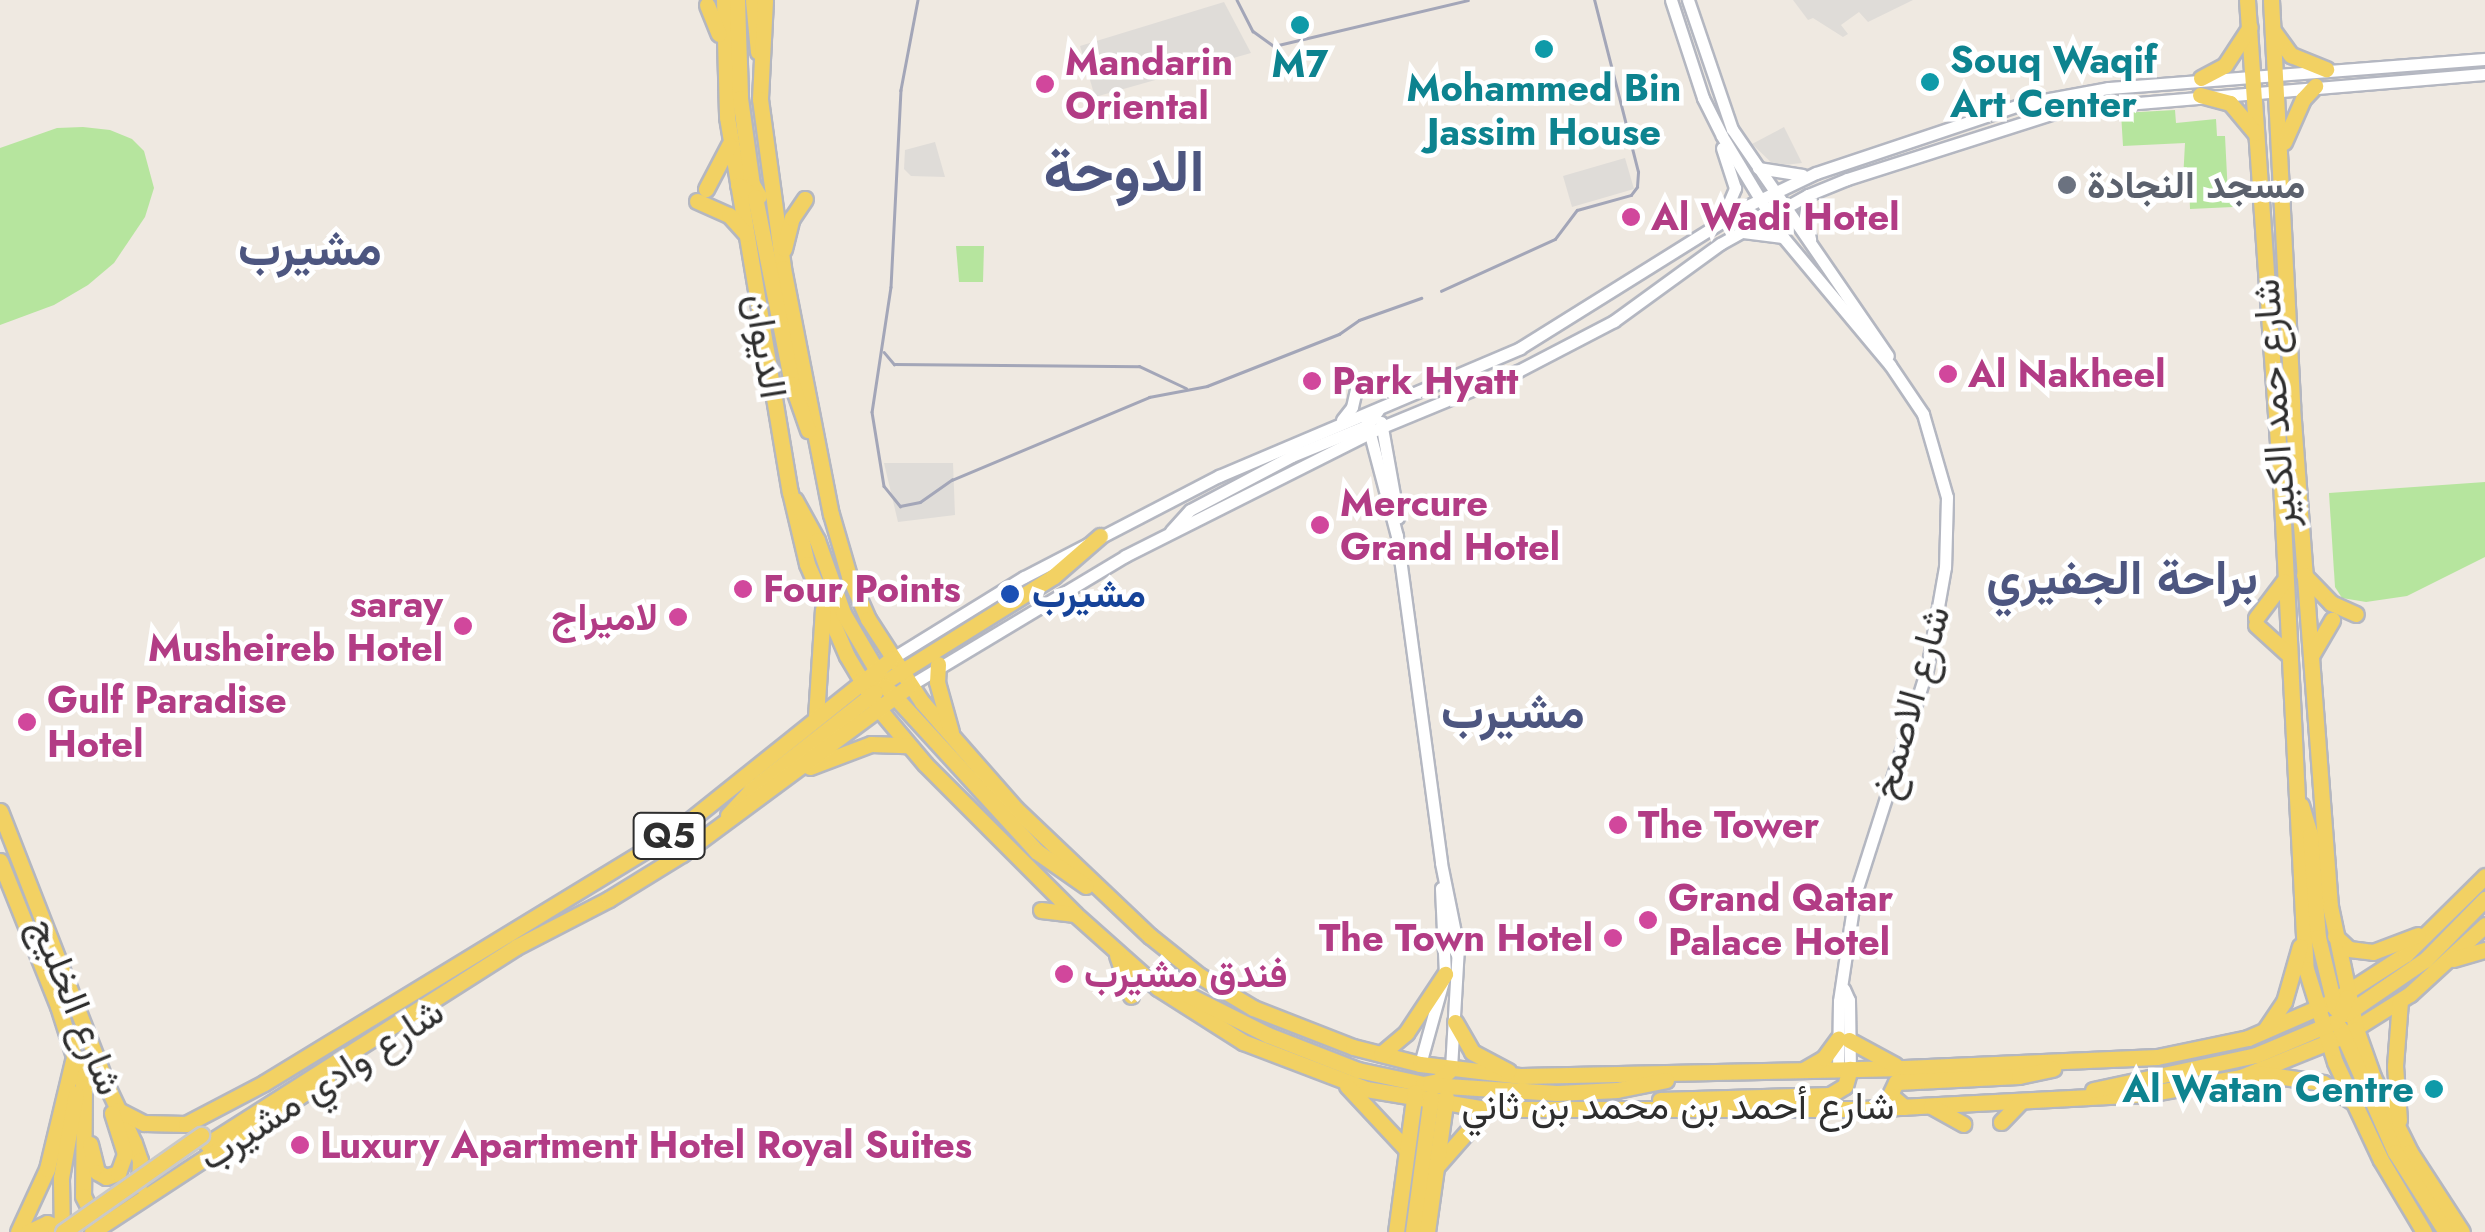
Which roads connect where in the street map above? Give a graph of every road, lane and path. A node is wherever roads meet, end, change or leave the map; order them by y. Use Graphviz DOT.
graph roads {
  1 [pos="737,0"];
  2 [pos="753,0"];
  3 [pos="766,0"];
  4 [pos="1671,0"];
  5 [pos="1688,0"];
  6 [pos="2247,0"];
  7 [pos="2271,0"];
  8 [pos="716,3"];
  9 [pos="2250,27"];
  10 [pos="2273,28"];
  11 [pos="2485,58"];
  12 [pos="762,60"];
  13 [pos="2326,69"];
  14 [pos="2485,74"];
  15 [pos="2276,81"];
  16 [pos="2253,83"];
  17 [pos="2200,86"];
  18 [pos="2315,86"];
  19 [pos="1722,136"];
  20 [pos="2256,136"];
  21 [pos="730,141"];
  22 [pos="2281,151"];
  23 [pos="1758,168"];
  24 [pos="1816,173"];
  25 [pos="738,185"];
  26 [pos="1774,192"];
  27 [pos="1808,194"];
  28 [pos="805,199"];
  29 [pos="772,200"];
  30 [pos="1758,200"];
  31 [pos="1784,208"];
  32 [pos="1768,216"];
  33 [pos="1720,223"];
  34 [pos="1740,232"];
  35 [pos="747,235"];
  36 [pos="1783,237"];
  37 [pos="1813,248"];
  38 [pos="783,268"];
  39 [pos="1845,302"];
  40 [pos="1890,366"];
  41 [pos="1420,393"];
  42 [pos="1373,422"];
  43 [pos="1330,428"];
  44 [pos="1350,444"];
  45 [pos="820,456"];
  46 [pos="1380,468"];
  47 [pos="790,492"];
  48 [pos="1170,533"];
  49 [pos="1100,536"];
  50 [pos="1397,536"];
  51 [pos="2304,575"];
  52 [pos="2284,581"];
  53 [pos="823,605"];
  54 [pos="2356,614"];
  55 [pos="2332,620"];
  56 [pos="2288,654"];
  57 [pos="2309,660"];
  58 [pos="933,667"];
  59 [pos="861,680"];
  60 [pos="885,683"];
  61 [pos="910,686"];
  62 [pos="816,717"];
  63 [pos="954,740"];
  64 [pos="908,745"];
  65 [pos="798,772"];
  66 [pos="2296,797"];
  67 [pos="0,811"];
  68 [pos="717,830"];
  69 [pos="0,861"];
  70 [pos="1441,864"];
  71 [pos="2485,876"];
  72 [pos="1105,896"];
  73 [pos="2485,900"];
  74 [pos="1041,910"];
  75 [pos="1075,914"];
  76 [pos="2439,924"];
  77 [pos="2485,925"];
  78 [pos="546,932"];
  79 [pos="2303,932"];
  80 [pos="2335,936"];
  81 [pos="2485,950"];
  82 [pos="1120,955"];
  83 [pos="2449,960"];
  84 [pos="1445,974"];
  85 [pos="2348,992"];
  86 [pos="1131,996"];
  87 [pos="2333,1001"];
  88 [pos="2400,1001"];
  89 [pos="2316,1010"];
  90 [pos="1455,1022"];
  91 [pos="2339,1026"];
  92 [pos="2262,1034"];
  93 [pos="1844,1039"];
  94 [pos="1381,1054"];
  95 [pos="74,1056"];
  96 [pos="2081,1060"];
  97 [pos="1420,1064"];
  98 [pos="1904,1068"];
  99 [pos="1451,1069"];
  100 [pos="1844,1069"];
  101 [pos="1803,1070"];
  102 [pos="1696,1072"];
  103 [pos="2252,1073"];
  104 [pos="1521,1076"];
  105 [pos="81,1079"];
  106 [pos="1341,1082"];
  107 [pos="107,1086"];
  108 [pos="1840,1091"];
  109 [pos="1431,1092"];
  110 [pos="2059,1099"];
  111 [pos="2022,1101"];
  112 [pos="2354,1102"];
  113 [pos="1931,1106"];
  114 [pos="1906,1107"];
  115 [pos="1487,1108"];
  116 [pos="1624,1109"];
  117 [pos="1862,1109"];
  118 [pos="85,1110"];
  119 [pos="118,1110"];
  120 [pos="2001,1122"];
  121 [pos="1964,1124"];
  122 [pos="200,1134"];
  123 [pos="2400,1134"];
  124 [pos="1406,1149"];
  125 [pos="1435,1169"];
  126 [pos="134,1203"];
  127 [pos="113,1216"];
  128 [pos="64,1231"];
  129 [pos="18,1232"];
  130 [pos="28,1232"];
  131 [pos="80,1232"];
  132 [pos="92,1232"];
  133 [pos="101,1232"];
  134 [pos="1396,1232"];
  135 [pos="1412,1232"];
  136 [pos="1427,1232"];
  137 [pos="2424,1232"];
  138 [pos="2446,1232"];
  139 [pos="2462,1232"];
  1 -- 29 [label="main road"];
  2 -- 12 [label="main road"];
  3 -- 12 [label="main road, الديوان"];
  4 -- 19 [label="street"];
  5 -- 23 [label="street, شارع الاصمخ"];
  6 -- 9 [label="main road, شارع حمد الكبير"];
  7 -- 10 [label="main road, شارع حمد الكبير"];
  8 -- 21 [label="main road, الديوان"];
  9 -- 16 [label="main road, شارع حمد الكبير"];
  9 -- 17 [label="main road"];
  10 -- 13 [label="main road"];
  10 -- 15 [label="main road, شارع حمد الكبير"];
  11 -- 13 [label="street"];
  12 -- 29 [label="main road, الديوان"];
  13 -- 15 [label="street"];
  14 -- 18 [label="street"];
  15 -- 16 [label="street"];
  15 -- 18 [label="street"];
  15 -- 22 [label="main road, شارع حمد الكبير"];
  16 -- 17 [label="street"];
  16 -- 20 [label="main road, شارع حمد الكبير"];
  17 -- 20 [label="main road"];
  17 -- 24 [label="street"];
  17 -- 27 [label="street"];
  18 -- 22 [label="main road"];
  19 -- 30 [label="street, شارع الاصمخ"];
  19 -- 33 [label="street"];
  20 -- 52 [label="main road, شارع حمد الكبير"];
  21 -- 25 [label="main road, الديوان"];
  21 -- 35 [label="main road"];
  22 -- 51 [label="main road, شارع حمد الكبير"];
  23 -- 24 [label="street"];
  23 -- 26 [label="street, شارع الاصمخ"];
  24 -- 26 [label="street"];
  25 -- 35 [label="main road, الديوان"];
  25 -- 45 [label="main road"];
  26 -- 30 [label="street"];
  26 -- 31 [label="street, شارع الاصمخ"];
  27 -- 31 [label="street"];
  27 -- 37 [label="street"];
  28 -- 38 [label="main road"];
  29 -- 38 [label="main road, الديوان"];
  30 -- 32 [label="street, شارع الاصمخ"];
  30 -- 33 [label="street, Q5"];
  31 -- 32 [label="street"];
  31 -- 37 [label="street, شارع الاصمخ"];
  32 -- 34 [label="street, Q5"];
  32 -- 36 [label="street, شارع الاصمخ"];
  33 -- 41 [label="street, Q5"];
  34 -- 36 [label="street"];
  34 -- 42 [label="street, Q5"];
  35 -- 47 [label="main road, الديوان"];
  36 -- 39 [label="street, شارع الاصمخ"];
  37 -- 39 [label="street, شارع الاصمخ"];
  38 -- 45 [label="main road, الديوان"];
  39 -- 40 [label="street, شارع الاصمخ"];
  39 -- 40 [label="street, شارع الاصمخ"];
  40 -- 93 [label="street, شارع الاصمخ"];
  41 -- 42 [label="street, Q5"];
  41 -- 43 [label="street"];
  42 -- 43 [label="street, Q5"];
  42 -- 44 [label="street, Q5"];
  42 -- 46 [label="street"];
  42 -- 48 [label="street"];
  42 -- 50 [label="street"];
  43 -- 49 [label="street, Q5"];
  44 -- 46 [label="street"];
  44 -- 48 [label="street, Q5"];
  45 -- 60 [label="main road, الديوان"];
  46 -- 50 [label="street"];
  47 -- 53 [label="main road, الديوان"];
  47 -- 60 [label="main road"];
  48 -- 58 [label="street, Q5"];
  49 -- 60 [label="main road"];
  50 -- 70 [label="street"];
  51 -- 54 [label="main road"];
  51 -- 57 [label="main road, شارع حمد الكبير"];
  52 -- 56 [label="main road, شارع حمد الكبير"];
  52 -- 56 [label="main road"];
  53 -- 59 [label="main road, الديوان"];
  53 -- 62 [label="main road"];
  55 -- 57 [label="main road"];
  56 -- 66 [label="main road, شارع حمد الكبير"];
  57 -- 80 [label="main road, شارع حمد الكبير"];
  58 -- 61 [label="street, Q5"];
  58 -- 63 [label="main road"];
  59 -- 60 [label="main road, شارع أحمد بن محمد بن ثاني"];
  59 -- 62 [label="main road, شارع وادي مشيرب / Q5"];
  60 -- 61 [label="main road, Q5"];
  60 -- 64 [label="main road, شارع أحمد بن محمد بن ثاني"];
  60 -- 65 [label="main road, شارع وادي مشيرب / Q5"];
  60 -- 68 [label="main road"];
  60 -- 72 [label="main road"];
  61 -- 63 [label="main road, شارع أحمد بن محمد بن ثاني"];
  62 -- 122 [label="main road, شارع وادي مشيرب / Q5"];
  63 -- 72 [label="main road, شارع أحمد بن محمد بن ثاني"];
  64 -- 65 [label="main road"];
  64 -- 75 [label="main road, شارع أحمد بن محمد بن ثاني"];
  65 -- 68 [label="main road, شارع وادي مشيرب / Q5"];
  66 -- 79 [label="main road, شارع حمد الكبير"];
  66 -- 87 [label="main road"];
  67 -- 107 [label="main road, شارع الخليج"];
  68 -- 78 [label="main road, شارع وادي مشيرب / Q5"];
  69 -- 95 [label="main road, شارع الخليج"];
  70 -- 84 [label="street"];
  70 -- 90 [label="street"];
  71 -- 76 [label="main road, شارع أحمد بن محمد بن ثاني"];
  72 -- 94 [label="main road, شارع أحمد بن محمد بن ثاني"];
  73 -- 91 [label="main road"];
  74 -- 75 [label="main road"];
  75 -- 82 [label="main road, شارع أحمد بن محمد بن ثاني"];
  76 -- 80 [label="main road"];
  76 -- 85 [label="main road, شارع أحمد بن محمد بن ثاني"];
  77 -- 83 [label="main road, شارع أحمد بن محمد بن ثاني"];
  78 -- 122 [label="main road, شارع وادي مشيرب / Q5"];
  78 -- 126 [label="main road, شارع وادي مشيرب"];
  79 -- 89 [label="main road, شارع حمد الكبير"];
  79 -- 92 [label="main road"];
  80 -- 85 [label="main road, شارع حمد الكبير"];
  81 -- 83 [label="main road"];
  82 -- 86 [label="main road"];
  82 -- 106 [label="main road, شارع أحمد بن محمد بن ثاني"];
  82 -- 109 [label="main road"];
  83 -- 88 [label="main road, شارع أحمد بن محمد بن ثاني"];
  84 -- 94 [label="main road"];
  84 -- 97 [label="street"];
  85 -- 87 [label="main road, شارع أحمد بن محمد بن ثاني"];
  85 -- 91 [label="main road, شارع حمد الكبير"];
  87 -- 89 [label="main road, شارع أحمد بن محمد بن ثاني"];
  87 -- 91 [label="main road"];
  88 -- 91 [label="main road, شارع أحمد بن محمد بن ثاني"];
  88 -- 123 [label="main road"];
  89 -- 91 [label="main road, شارع حمد الكبير"];
  89 -- 92 [label="main road, شارع أحمد بن محمد بن ثاني"];
  90 -- 99 [label="street"];
  90 -- 104 [label="main road"];
  91 -- 103 [label="main road, شارع أحمد بن محمد بن ثاني"];
  91 -- 110 [label="main road"];
  91 -- 112 [label="main road"];
  91 -- 123 [label="main road"];
  91 -- 138 [label="main road"];
  92 -- 96 [label="main road, شارع أحمد بن محمد بن ثاني"];
  93 -- 98 [label="main road"];
  93 -- 100 [label="street, شارع الاصمخ"];
  93 -- 101 [label="main road"];
  94 -- 97 [label="main road, شارع أحمد بن محمد بن ثاني"];
  95 -- 105 [label="main road, شارع الخليج"];
  95 -- 129 [label="main road"];
  96 -- 98 [label="main road, شارع أحمد بن محمد بن ثاني"];
  96 -- 114 [label="main road"];
  97 -- 99 [label="main road, شارع أحمد بن محمد بن ثاني"];
  97 -- 109 [label="main road"];
  98 -- 100 [label="main road, شارع أحمد بن محمد بن ثاني"];
  99 -- 104 [label="main road, شارع أحمد بن محمد بن ثاني"];
  99 -- 109 [label="main road"];
  100 -- 101 [label="main road, شارع أحمد بن محمد بن ثاني"];
  100 -- 108 [label="main road"];
  101 -- 102 [label="main road, شارع أحمد بن محمد بن ثاني"];
  102 -- 104 [label="main road, شارع أحمد بن محمد بن ثاني"];
  102 -- 109 [label="main road"];
  103 -- 110 [label="main road, شارع أحمد بن محمد بن ثاني"];
  103 -- 112 [label="main road"];
  105 -- 118 [label="main road, شارع الخليج"];
  105 -- 128 [label="main road"];
  106 -- 109 [label="main road, شارع أحمد بن محمد بن ثاني"];
  106 -- 124 [label="main road"];
  107 -- 118 [label="main road"];
  107 -- 119 [label="main road, شارع الخليج"];
  108 -- 116 [label="main road"];
  108 -- 117 [label="main road"];
  109 -- 115 [label="main road, شارع أحمد بن محمد بن ثاني"];
  109 -- 124 [label="main road"];
  109 -- 125 [label="main road"];
  109 -- 135 [label="main road"];
  110 -- 111 [label="main road, شارع أحمد بن محمد بن ثاني"];
  111 -- 113 [label="main road, شارع أحمد بن محمد بن ثاني"];
  111 -- 120 [label="main road"];
  112 -- 137 [label="main road"];
  113 -- 114 [label="main road, شارع أحمد بن محمد بن ثاني"];
  113 -- 121 [label="main road"];
  114 -- 117 [label="main road, شارع أحمد بن محمد بن ثاني"];
  115 -- 116 [label="main road, شارع أحمد بن محمد بن ثاني"];
  115 -- 125 [label="main road"];
  116 -- 117 [label="main road, شارع أحمد بن محمد بن ثاني"];
  118 -- 127 [label="main road, شارع الخليج"];
  119 -- 122 [label="main road"];
  119 -- 126 [label="main road, شارع الخليج"];
  122 -- 128 [label="main road, شارع وادي مشيرب / Q5, bridge"];
  122 -- 131 [label="main road, شارع وادي مشيرب / Q5"];
  123 -- 139 [label="main road"];
  124 -- 134 [label="main road"];
  125 -- 136 [label="main road"];
  126 -- 127 [label="main road, شارع وادي مشيرب"];
  127 -- 132 [label="main road, شارع وادي مشيرب"];
  127 -- 133 [label="main road"];
  128 -- 130 [label="main road"];
}
